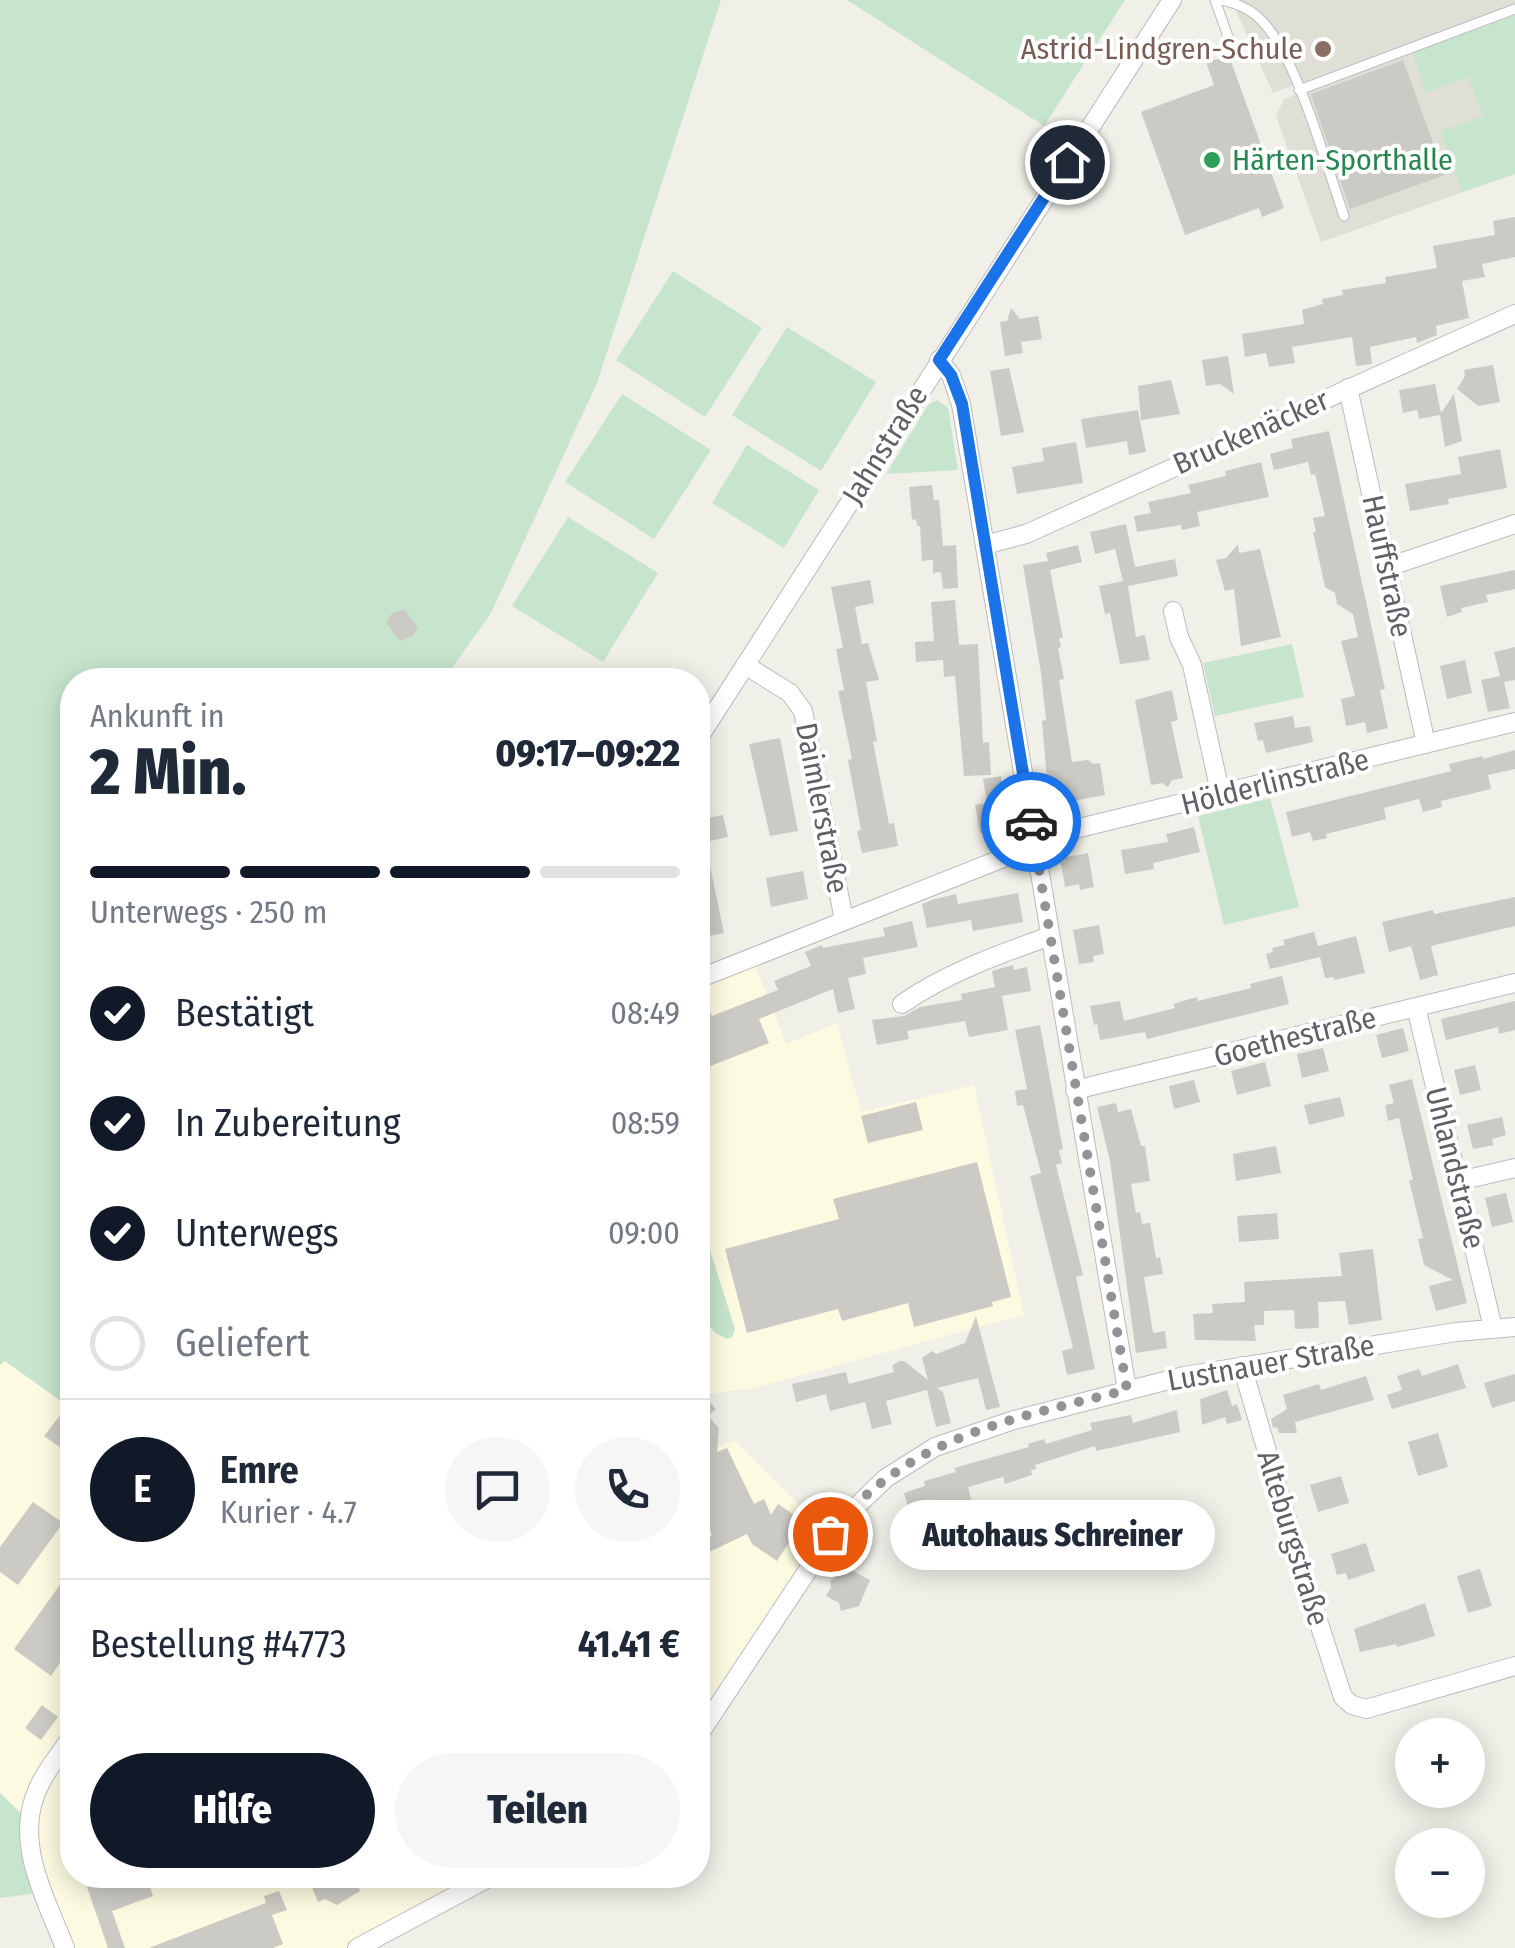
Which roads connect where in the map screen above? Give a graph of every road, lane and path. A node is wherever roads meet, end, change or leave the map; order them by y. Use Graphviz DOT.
graph roads {
  1 [pos="1172,0"];
  2 [pos="1218,0"];
  3 [pos="1515,10"];
  4 [pos="1232,48"];
  5 [pos="1300,90"];
  6 [pos="1344,216"];
  7 [pos="1515,314"];
  8 [pos="939,360"];
  9 [pos="1348,388"];
  10 [pos="1515,524"];
  11 [pos="986,545"];
  12 [pos="1388,567"];
  13 [pos="1173,611"];
  14 [pos="745,665"];
  15 [pos="710,719"];
  16 [pos="1515,722"];
  17 [pos="1426,744"];
  18 [pos="1221,796"];
  19 [pos="1035,842"];
  20 [pos="844,920"];
  21 [pos="1050,936"];
  22 [pos="710,973"];
  23 [pos="1515,983"];
  24 [pos="902,1004"];
  25 [pos="1416,1007"];
  26 [pos="1075,1090"];
  27 [pos="1515,1168"];
  28 [pos="1460,1182"];
  29 [pos="1515,1327"];
  30 [pos="1493,1328"];
  31 [pos="1242,1366"];
  32 [pos="1127,1390"];
  33 [pos="1515,1666"];
  34 [pos="710,1718"];
  35 [pos="60,1755"];
  36 [pos="469,1888"];
  37 [pos="64,1948"];
  38 [pos="356,1948"];
  1 -- 8 [label="street, Jahnstraße"];
  2 -- 4 [label="lane"];
  2 -- 5 [label="lane"];
  3 -- 5 [label="lane"];
  5 -- 6 [label="lane"];
  7 -- 9 [label="street, Bruckenäcker"];
  8 -- 11 [label="street"];
  8 -- 14 [label="street, Jahnstraße"];
  9 -- 11 [label="street, Bruckenäcker"];
  9 -- 12 [label="street, Hauffstraße"];
  10 -- 12 [label="street"];
  11 -- 19 [label="street"];
  12 -- 17 [label="street, Hauffstraße"];
  13 -- 18 [label="street"];
  14 -- 15 [label="street, Jahnstraße"];
  14 -- 20 [label="street, Daimlerstraße"];
  16 -- 17 [label="street, Hölderlinstraße"];
  17 -- 18 [label="street, Hölderlinstraße"];
  18 -- 19 [label="street, Hölderlinstraße"];
  19 -- 20 [label="street, Hölderlinstraße"];
  19 -- 21 [label="street"];
  20 -- 22 [label="street, Hölderlinstraße"];
  21 -- 24 [label="street"];
  21 -- 26 [label="street"];
  23 -- 25 [label="street, Goethestraße"];
  25 -- 26 [label="street, Goethestraße"];
  25 -- 28 [label="street, Uhlandstraße"];
  26 -- 32 [label="street"];
  27 -- 28 [label="street"];
  28 -- 30 [label="street, Uhlandstraße"];
  29 -- 30 [label="street, Lustnauer Straße"];
  30 -- 31 [label="street, Lustnauer Straße"];
  31 -- 32 [label="street, Lustnauer Straße"];
  31 -- 33 [label="street, Alteburgstraße"];
  32 -- 34 [label="street, Lustnauer Straße"];
  35 -- 37 [label="street"];
  36 -- 38 [label="street"];
}
